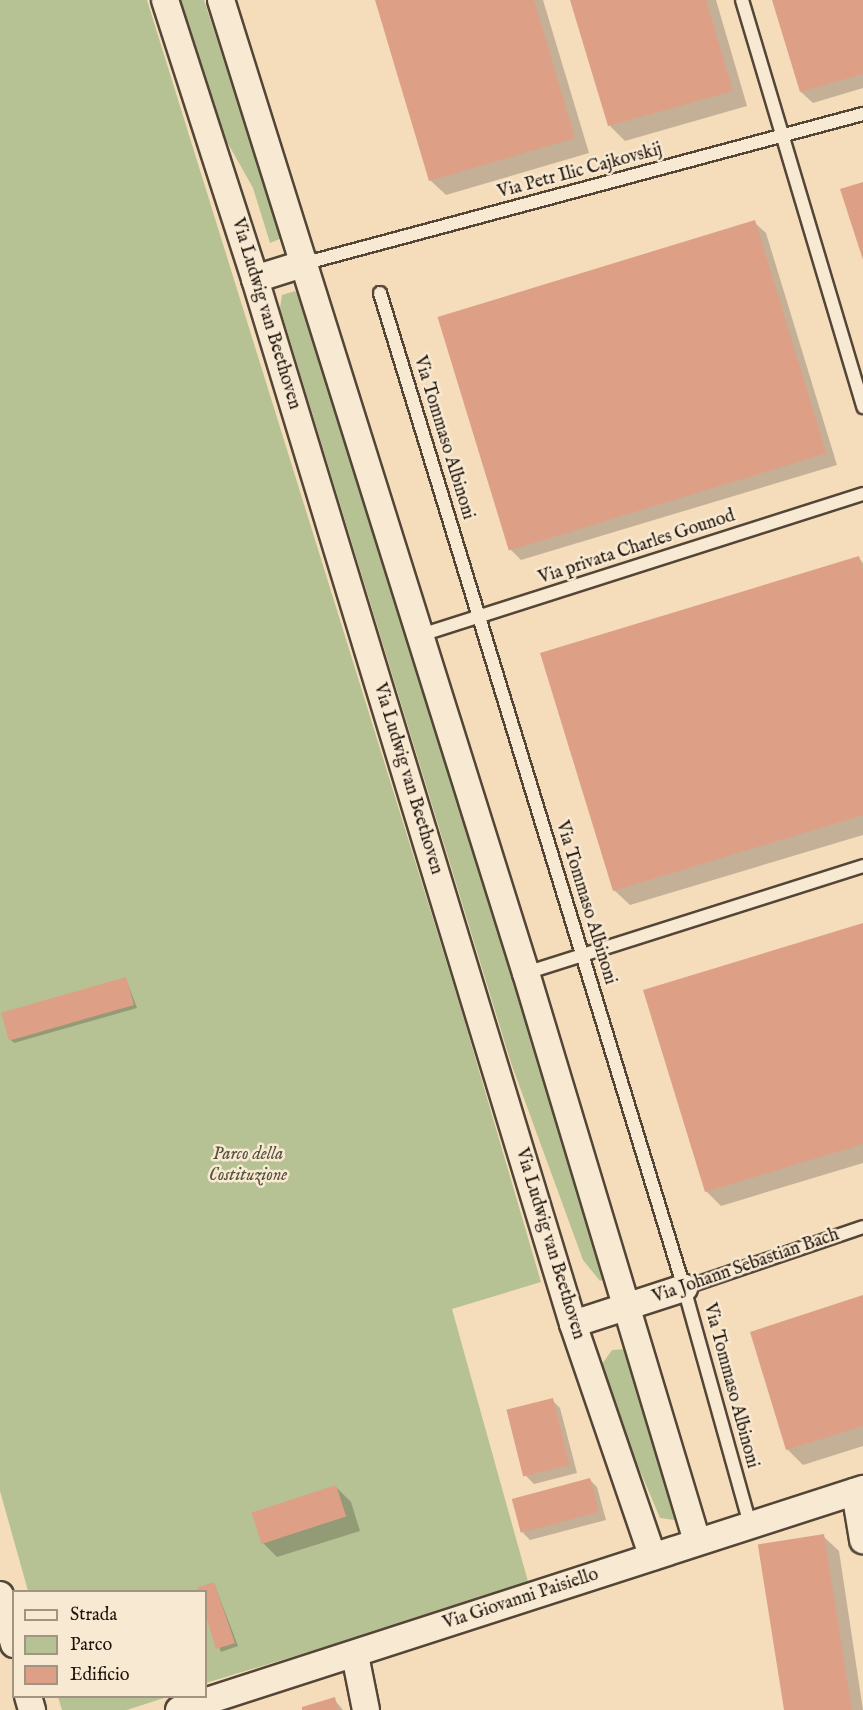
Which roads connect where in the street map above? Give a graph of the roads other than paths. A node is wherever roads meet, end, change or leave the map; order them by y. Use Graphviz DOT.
graph roads {
  1 [pos="165,0"];
  2 [pos="221,0"];
  3 [pos="742,0"];
  4 [pos="863,114"];
  5 [pos="785,137"];
  6 [pos="306,263"];
  7 [pos="255,279"];
  8 [pos="380,293"];
  9 [pos="863,407"];
  10 [pos="863,494"];
  11 [pos="478,617"];
  12 [pos="421,635"];
  13 [pos="863,866"];
  14 [pos="583,957"];
  15 [pos="526,973"];
  16 [pos="863,1227"];
  17 [pos="684,1288"];
  18 [pos="629,1307"];
  19 [pos="573,1324"];
  20 [pos="859,1491"];
  21 [pos="750,1525"];
  22 [pos="863,1540"];
  23 [pos="697,1541"];
  24 [pos="653,1557"];
  25 [pos="0,1595"];
  26 [pos="12,1637"];
  27 [pos="355,1655"];
  28 [pos="179,1710"];
  29 [pos="366,1710"];
  1 -- 7 [label="street, Via Ludwig van Beethoven"];
  2 -- 6 [label="street"];
  3 -- 5 [label="lane"];
  4 -- 5 [label="lane, Via Petr Ilic Cajkovskij"];
  5 -- 6 [label="lane, Via Petr Ilic Cajkovskij"];
  5 -- 9 [label="lane"];
  6 -- 7 [label="street"];
  6 -- 12 [label="street"];
  7 -- 19 [label="street, Via Ludwig van Beethoven"];
  8 -- 11 [label="lane, Via Tommaso Albinoni"];
  10 -- 11 [label="lane, Via privata Charles Gounod"];
  11 -- 12 [label="lane, Via privata Charles Gounod"];
  11 -- 14 [label="lane, Via Tommaso Albinoni"];
  12 -- 15 [label="street"];
  13 -- 14 [label="lane"];
  14 -- 15 [label="lane"];
  14 -- 17 [label="lane, Via Tommaso Albinoni"];
  15 -- 18 [label="street"];
  16 -- 17 [label="lane, Via Johann Sebastian Bach"];
  17 -- 18 [label="street, Via Johann Sebastian Bach"];
  17 -- 21 [label="lane, Via Tommaso Albinoni"];
  18 -- 19 [label="street, Via Johann Sebastian Bach"];
  18 -- 23 [label="street"];
  19 -- 24 [label="street, Via Ludwig van Beethoven"];
  20 -- 21 [label="street, Via Giovanni Paisiello"];
  20 -- 22 [label="street"];
  21 -- 23 [label="street, Via Giovanni Paisiello"];
  23 -- 24 [label="street, Via Giovanni Paisiello"];
  24 -- 27 [label="street, Via Giovanni Paisiello"];
  25 -- 26 [label="street"];
  27 -- 28 [label="street, Via Giovanni Paisiello"];
  27 -- 29 [label="street"];
}
